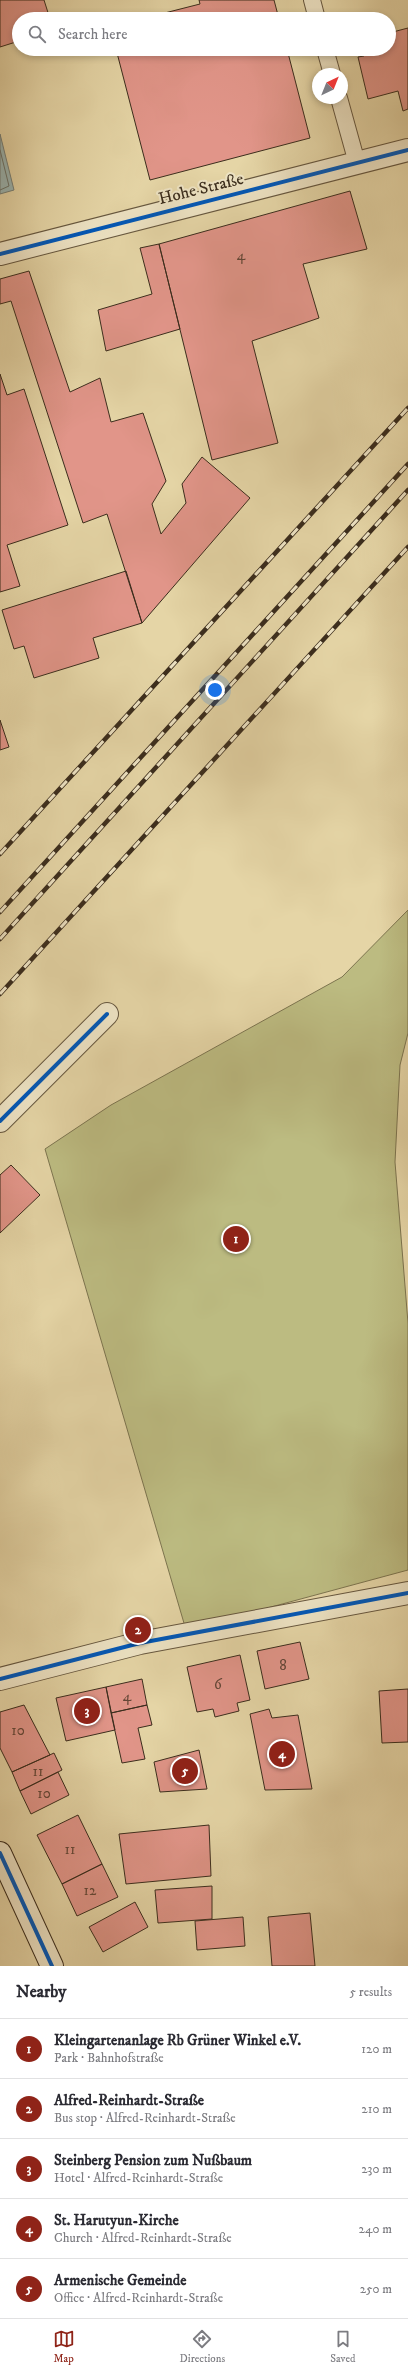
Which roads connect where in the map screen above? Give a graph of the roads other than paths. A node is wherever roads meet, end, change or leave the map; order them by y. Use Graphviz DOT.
graph roads {
  1 [pos="312,0"];
  2 [pos="315,12"];
  3 [pos="328,56"];
  4 [pos="331,68"];
  5 [pos="341,104"];
  6 [pos="408,150"];
  7 [pos="357,163"];
  8 [pos="0,254"];
  9 [pos="107,1014"];
  10 [pos="0,1121"];
  11 [pos="408,1593"];
  12 [pos="0,1679"];
  13 [pos="0,1853"];
  14 [pos="52,1966"];
  1 -- 2 [label="lane"];
  3 -- 4 [label="lane"];
  5 -- 7 [label="lane"];
  6 -- 7 [label="street, Hohe Straße"];
  7 -- 8 [label="street, Hohe Straße"];
  9 -- 10 [label="street"];
  11 -- 12 [label="street"];
  13 -- 14 [label="street"];
}
